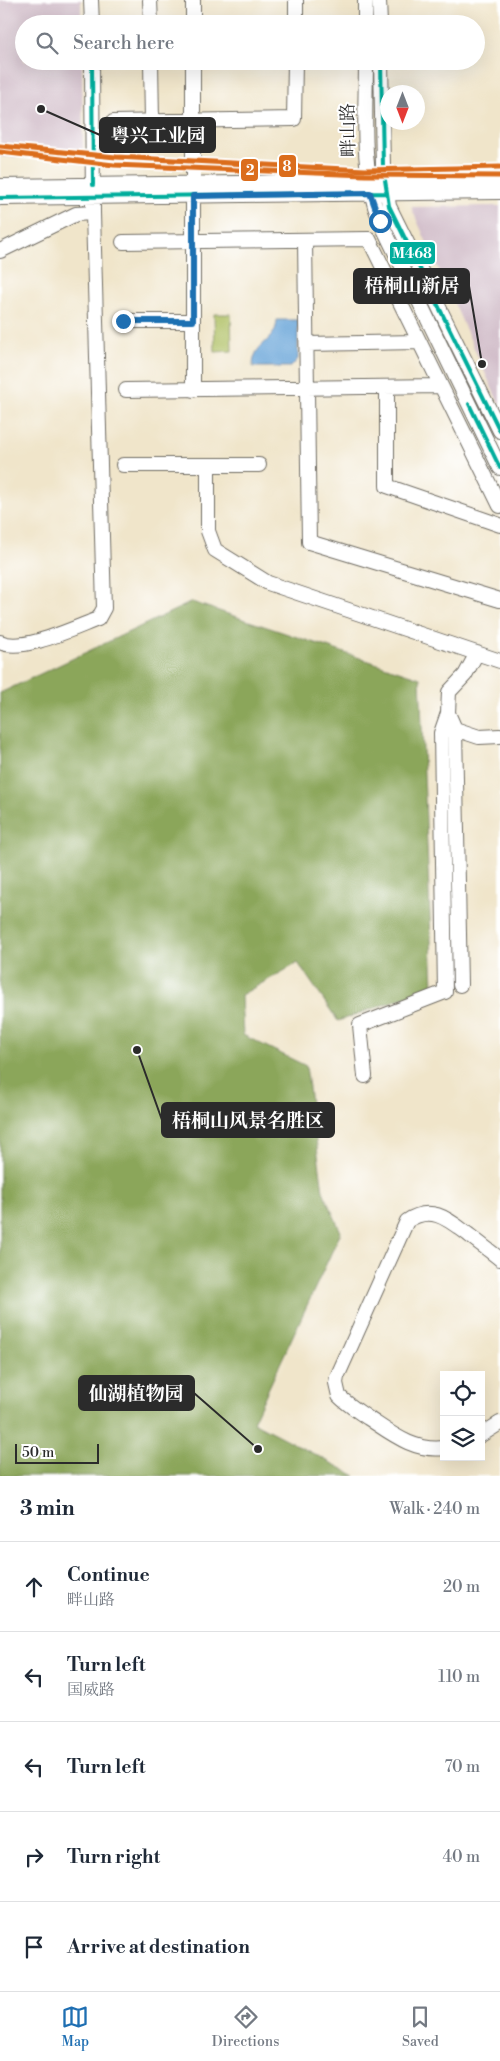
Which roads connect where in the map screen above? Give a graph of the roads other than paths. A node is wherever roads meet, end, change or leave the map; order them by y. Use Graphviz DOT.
graph roads {
  1 [pos="91,0"];
  2 [pos="150,0"];
  3 [pos="193,0"];
  4 [pos="296,0"];
  5 [pos="365,0"];
  6 [pos="379,0"];
  7 [pos="92,15"];
  8 [pos="151,15"];
  9 [pos="193,15"];
  10 [pos="296,15"];
  11 [pos="366,15"];
  12 [pos="380,15"];
  13 [pos="92,70"];
  14 [pos="151,70"];
  15 [pos="193,70"];
  16 [pos="295,70"];
  17 [pos="366,70"];
  18 [pos="381,70"];
  19 [pos="193,121"];
  20 [pos="114,122"];
  21 [pos="152,122"];
  22 [pos="500,180"];
  23 [pos="0,186"];
  24 [pos="385,187"];
  25 [pos="370,188"];
  26 [pos="193,190"];
  27 [pos="93,191"];
  28 [pos="500,192"];
  29 [pos="0,198"];
  30 [pos="93,213"];
  31 [pos="305,240"];
  32 [pos="193,241"];
  33 [pos="123,242"];
  34 [pos="0,251"];
  35 [pos="123,321"];
  36 [pos="193,321"];
  37 [pos="418,342"];
  38 [pos="307,344"];
  39 [pos="441,386"];
  40 [pos="386,388"];
  41 [pos="307,389"];
  42 [pos="126,390"];
  43 [pos="193,390"];
  44 [pos="500,431"];
  45 [pos="123,465"];
  46 [pos="259,465"];
  47 [pos="208,466"];
  48 [pos="500,468"];
  49 [pos="500,506"];
  50 [pos="500,524"];
  51 [pos="500,600"];
  52 [pos="0,642"];
  53 [pos="477,653"];
  54 [pos="500,662"];
  55 [pos="448,713"];
  56 [pos="455,729"];
  57 [pos="500,736"];
  58 [pos="460,986"];
  59 [pos="365,1076"];
  60 [pos="500,1259"];
  61 [pos="500,1423"];
  62 [pos="485,1432"];
  63 [pos="440,1448"];
  1 -- 7 [label="street"];
  2 -- 8 [label="street"];
  3 -- 9 [label="street"];
  4 -- 10 [label="street"];
  5 -- 11 [label="street"];
  6 -- 12 [label="street"];
  13 -- 27 [label="street"];
  14 -- 21 [label="street"];
  15 -- 19 [label="street"];
  16 -- 19 [label="street"];
  17 -- 25 [label="street, 畔山路"];
  18 -- 24 [label="street, 畔山路"];
  19 -- 21 [label="street"];
  19 -- 26 [label="street"];
  20 -- 21 [label="street"];
  22 -- 24 [label="street"];
  23 -- 27 [label="street"];
  24 -- 25 [label="street"];
  24 -- 28 [label="street"];
  24 -- 44 [label="street, 畔山路"];
  25 -- 26 [label="street"];
  25 -- 48 [label="street, 畔山路"];
  26 -- 27 [label="street"];
  26 -- 32 [label="street"];
  27 -- 29 [label="street"];
  27 -- 30 [label="street"];
  30 -- 34 [label="street"];
  30 -- 52 [label="street"];
  31 -- 32 [label="street"];
  31 -- 37 [label="street"];
  31 -- 38 [label="street"];
  32 -- 33 [label="street"];
  32 -- 36 [label="street"];
  35 -- 36 [label="street"];
  36 -- 43 [label="street"];
  37 -- 38 [label="street"];
  37 -- 39 [label="street"];
  38 -- 41 [label="street"];
  39 -- 40 [label="street"];
  39 -- 49 [label="street"];
  40 -- 41 [label="street"];
  40 -- 50 [label="street"];
  41 -- 43 [label="street"];
  41 -- 51 [label="street"];
  42 -- 43 [label="street"];
  45 -- 47 [label="street"];
  46 -- 47 [label="street"];
  47 -- 53 [label="street"];
  53 -- 54 [label="street"];
  53 -- 55 [label="street"];
  55 -- 56 [label="street"];
  55 -- 59 [label="street"];
  56 -- 57 [label="street"];
  56 -- 58 [label="street"];
  60 -- 63 [label="street"];
  61 -- 62 [label="street"];
}
